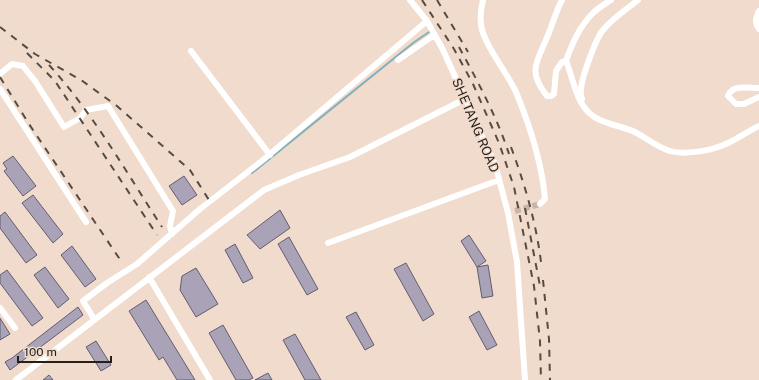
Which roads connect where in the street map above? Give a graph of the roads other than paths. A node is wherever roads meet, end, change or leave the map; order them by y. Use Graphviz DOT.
graph roads {
  1 [pos="410,0"];
  2 [pos="483,0"];
  3 [pos="562,0"];
  4 [pos="611,0"];
  5 [pos="638,0"];
  6 [pos="759,11"];
  7 [pos="427,21"];
  8 [pos="759,29"];
  9 [pos="434,34"];
  10 [pos="191,51"];
  11 [pos="398,60"];
  12 [pos="566,61"];
  13 [pos="0,74"];
  14 [pos="759,88"];
  15 [pos="0,89"];
  16 [pos="759,97"];
  17 [pos="465,99"];
  18 [pos="582,104"];
  19 [pos="759,126"];
  20 [pos="270,154"];
  21 [pos="499,180"];
  22 [pos="540,204"];
  23 [pos="515,211"];
  24 [pos="508,213"];
  25 [pos="86,222"];
  26 [pos="172,234"];
  27 [pos="328,243"];
  28 [pos="149,278"];
  29 [pos="0,308"];
  30 [pos="94,319"];
  31 [pos="16,328"];
  32 [pos="16,380"];
  33 [pos="210,380"];
  34 [pos="525,380"];
  1 -- 7 [label="street, SHETANG ROAD"];
  2 -- 22 [label="street"];
  3 -- 12 [label="street"];
  4 -- 12 [label="street"];
  5 -- 18 [label="street"];
  6 -- 8 [label="street"];
  7 -- 9 [label="street, SHETANG ROAD"];
  7 -- 20 [label="street"];
  9 -- 11 [label="street"];
  9 -- 17 [label="street, SHETANG ROAD"];
  10 -- 20 [label="street"];
  12 -- 18 [label="street"];
  13 -- 26 [label="street"];
  14 -- 16 [label="street"];
  15 -- 25 [label="street"];
  17 -- 21 [label="street, SHETANG ROAD"];
  17 -- 28 [label="street"];
  18 -- 19 [label="street"];
  20 -- 26 [label="street"];
  21 -- 24 [label="street, SHETANG ROAD"];
  21 -- 27 [label="street"];
  23 -- 24 [label="street"];
  24 -- 34 [label="street, SHETANG ROAD"];
  26 -- 30 [label="street"];
  28 -- 30 [label="street"];
  28 -- 33 [label="street"];
  29 -- 31 [label="street"];
  30 -- 32 [label="street"];
}
